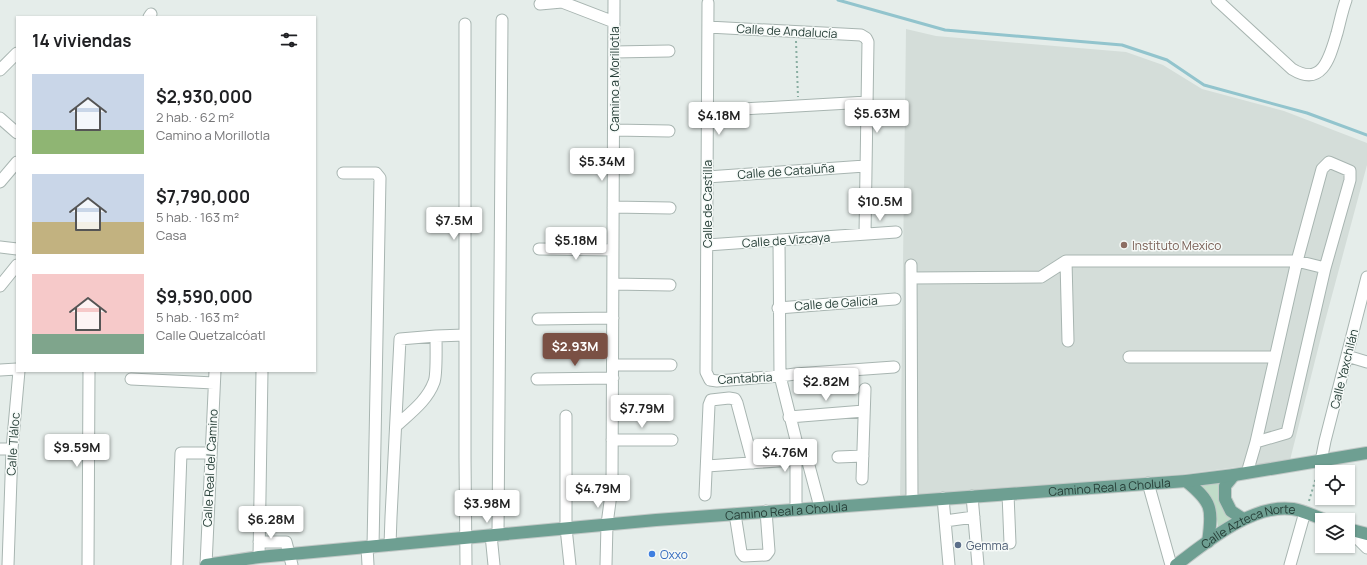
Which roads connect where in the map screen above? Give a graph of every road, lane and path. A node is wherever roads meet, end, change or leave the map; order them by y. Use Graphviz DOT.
graph roads {
  1 [pos="614,0"];
  2 [pos="1217,0"];
  3 [pos="1346,0"];
  4 [pos="708,3"];
  5 [pos="540,4"];
  6 [pos="502,20"];
  7 [pos="614,22"];
  8 [pos="465,24"];
  9 [pos="708,27"];
  10 [pos="796,32"];
  11 [pos="669,51"];
  12 [pos="614,52"];
  13 [pos="16,54"];
  14 [pos="0,70"];
  15 [pos="867,102"];
  16 [pos="798,106"];
  17 [pos="708,111"];
  18 [pos="0,118"];
  19 [pos="614,130"];
  20 [pos="669,131"];
  21 [pos="16,132"];
  22 [pos="16,165"];
  23 [pos="865,166"];
  24 [pos="343,173"];
  25 [pos="707,177"];
  26 [pos="0,182"];
  27 [pos="613,207"];
  28 [pos="670,208"];
  29 [pos="896,232"];
  30 [pos="865,234"];
  31 [pos="778,240"];
  32 [pos="707,245"];
  33 [pos="0,247"];
  34 [pos="16,249"];
  35 [pos="539,249"];
  36 [pos="613,250"];
  37 [pos="1066,261"];
  38 [pos="1297,261"];
  39 [pos="911,265"];
  40 [pos="16,266"];
  41 [pos="1325,268"];
  42 [pos="1367,277"];
  43 [pos="911,278"];
  44 [pos="613,284"];
  45 [pos="670,285"];
  46 [pos="0,286"];
  47 [pos="895,299"];
  48 [pos="778,308"];
  49 [pos="613,318"];
  50 [pos="538,319"];
  51 [pos="465,335"];
  52 [pos="436,336"];
  53 [pos="1068,341"];
  54 [pos="1275,356"];
  55 [pos="1347,356"];
  56 [pos="1129,357"];
  57 [pos="1367,362"];
  58 [pos="613,365"];
  59 [pos="671,365"];
  60 [pos="894,367"];
  61 [pos="0,370"];
  62 [pos="16,370"];
  63 [pos="18,372"];
  64 [pos="89,372"];
  65 [pos="215,372"];
  66 [pos="262,372"];
  67 [pos="780,376"];
  68 [pos="613,378"];
  69 [pos="131,379"];
  70 [pos="537,379"];
  71 [pos="710,380"];
  72 [pos="214,383"];
  73 [pos="865,389"];
  74 [pos="864,411"];
  75 [pos="566,416"];
  76 [pos="789,416"];
  77 [pos="396,426"];
  78 [pos="612,440"];
  79 [pos="672,440"];
  80 [pos="1256,442"];
  81 [pos="0,449"];
  82 [pos="12,449"];
  83 [pos="211,453"];
  84 [pos="1367,453"];
  85 [pos="863,456"];
  86 [pos="800,457"];
  87 [pos="838,457"];
  88 [pos="1322,461"];
  89 [pos="753,463"];
  90 [pos="707,466"];
  91 [pos="811,473"];
  92 [pos="1247,473"];
  93 [pos="797,475"];
  94 [pos="1234,475"];
  95 [pos="862,479"];
  96 [pos="1186,481"];
  97 [pos="1148,483"];
  98 [pos="1008,494"];
  99 [pos="705,495"];
  100 [pos="972,496"];
  101 [pos="943,498"];
  102 [pos="912,500"];
  103 [pos="820,507"];
  104 [pos="796,509"];
  105 [pos="766,512"];
  106 [pos="1305,512"];
  107 [pos="734,514"];
  108 [pos="1315,516"];
  109 [pos="974,517"];
  110 [pos="1243,519"];
  111 [pos="945,521"];
  112 [pos="607,524"];
  113 [pos="566,528"];
  114 [pos="1355,531"];
  115 [pos="1367,534"];
  116 [pos="495,535"];
  117 [pos="1355,536"];
  118 [pos="466,538"];
  119 [pos="259,542"];
  120 [pos="1208,542"];
  121 [pos="1010,543"];
  122 [pos="4,545"];
  123 [pos="390,545"];
  124 [pos="370,547"];
  125 [pos="1367,548"];
  126 [pos="259,557"];
  127 [pos="291,560"];
  128 [pos="243,562"];
  129 [pos="8,565"];
  130 [pos="88,565"];
  131 [pos="177,565"];
  132 [pos="206,565"];
  133 [pos="368,565"];
  134 [pos="466,565"];
  135 [pos="494,565"];
  136 [pos="570,565"];
  137 [pos="606,565"];
  138 [pos="949,565"];
  139 [pos="978,565"];
  140 [pos="1171,565"];
  141 [pos="1176,565"];
  142 [pos="1290,565"];
  1 -- 7 [label="street, Camino a Morillotla"];
  2 -- 3 [label="street"];
  4 -- 9 [label="street, Calle de Castilla"];
  5 -- 7 [label="street"];
  6 -- 116 [label="street"];
  7 -- 12 [label="street, Camino a Morillotla"];
  8 -- 51 [label="street"];
  9 -- 10 [label="street, Calle de Andalucía"];
  9 -- 17 [label="street, Calle de Castilla"];
  10 -- 15 [label="street, Calle de Andalucía"];
  10 -- 16 [label="path"];
  11 -- 12 [label="street"];
  12 -- 19 [label="street, Camino a Morillotla"];
  13 -- 14 [label="street"];
  15 -- 16 [label="street"];
  15 -- 23 [label="street"];
  16 -- 17 [label="street"];
  17 -- 25 [label="street, Calle de Castilla"];
  18 -- 21 [label="street"];
  19 -- 20 [label="street"];
  19 -- 27 [label="street, Camino a Morillotla"];
  22 -- 26 [label="street"];
  23 -- 25 [label="street, Calle de Cataluña"];
  23 -- 30 [label="street"];
  24 -- 124 [label="street"];
  25 -- 32 [label="street, Calle de Castilla"];
  27 -- 28 [label="street"];
  27 -- 36 [label="street, Camino a Morillotla"];
  29 -- 30 [label="street, Calle de Vizcaya"];
  30 -- 31 [label="street, Calle de Vizcaya"];
  31 -- 32 [label="street, Calle de Vizcaya"];
  31 -- 48 [label="street"];
  32 -- 71 [label="street, Calle de Castilla"];
  33 -- 34 [label="street"];
  35 -- 36 [label="street"];
  36 -- 44 [label="street, Camino a Morillotla"];
  37 -- 38 [label="street"];
  37 -- 43 [label="street"];
  37 -- 53 [label="street"];
  38 -- 41 [label="street"];
  38 -- 41 [label="street"];
  38 -- 54 [label="street"];
  39 -- 43 [label="street"];
  40 -- 46 [label="street"];
  41 -- 80 [label="street"];
  42 -- 55 [label="street, Calle Yaxchilán"];
  43 -- 102 [label="street"];
  44 -- 45 [label="street"];
  44 -- 49 [label="street, Camino a Morillotla"];
  47 -- 48 [label="street, Calle de Galicia"];
  48 -- 67 [label="street"];
  49 -- 50 [label="street"];
  49 -- 58 [label="street, Camino a Morillotla"];
  51 -- 52 [label="street"];
  51 -- 118 [label="street"];
  52 -- 77 [label="street"];
  52 -- 77 [label="street"];
  54 -- 56 [label="street"];
  54 -- 80 [label="street"];
  55 -- 57 [label="street"];
  55 -- 88 [label="street, Calle Yaxchilán"];
  58 -- 59 [label="street"];
  58 -- 68 [label="street, Camino a Morillotla"];
  60 -- 67 [label="street, Cantabria"];
  61 -- 62 [label="street"];
  63 -- 82 [label="street, Calle Tláloc"];
  64 -- 130 [label="street"];
  65 -- 72 [label="street, Calle Real del Camino"];
  66 -- 119 [label="street"];
  67 -- 71 [label="street, Cantabria"];
  67 -- 76 [label="street"];
  68 -- 70 [label="street"];
  68 -- 78 [label="street, Camino a Morillotla"];
  69 -- 72 [label="street"];
  72 -- 83 [label="street, Calle Real del Camino"];
  73 -- 74 [label="street"];
  74 -- 76 [label="street"];
  74 -- 85 [label="street"];
  75 -- 113 [label="street"];
  76 -- 86 [label="street"];
  77 -- 123 [label="street"];
  78 -- 79 [label="street"];
  78 -- 112 [label="street, Camino a Morillotla"];
  80 -- 92 [label="street"];
  81 -- 82 [label="street"];
  82 -- 122 [label="street, Calle Tláloc"];
  83 -- 131 [label="street"];
  83 -- 132 [label="street, Calle Real del Camino"];
  84 -- 88 [label="main road, Camino Real a Cholula"];
  85 -- 87 [label="street"];
  85 -- 95 [label="street"];
  86 -- 89 [label="street"];
  86 -- 91 [label="street"];
  86 -- 93 [label="street"];
  88 -- 92 [label="main road, Camino Real a Cholula"];
  88 -- 106 [label="path"];
  89 -- 90 [label="street"];
  89 -- 90 [label="street"];
  90 -- 99 [label="street"];
  91 -- 93 [label="street"];
  91 -- 103 [label="street"];
  92 -- 94 [label="main road, Camino Real a Cholula"];
  93 -- 104 [label="street"];
  94 -- 96 [label="main road, Camino Real a Cholula"];
  94 -- 110 [label="main road"];
  96 -- 97 [label="main road, Camino Real a Cholula"];
  96 -- 120 [label="main road"];
  97 -- 98 [label="main road, Camino Real a Cholula"];
  97 -- 140 [label="street"];
  98 -- 100 [label="main road, Camino Real a Cholula"];
  98 -- 121 [label="street"];
  100 -- 101 [label="main road, Camino Real a Cholula"];
  100 -- 109 [label="street"];
  101 -- 102 [label="main road, Camino Real a Cholula"];
  101 -- 111 [label="street"];
  102 -- 103 [label="main road, Camino Real a Cholula"];
  103 -- 104 [label="main road, Camino Real a Cholula"];
  104 -- 105 [label="main road, Camino Real a Cholula"];
  105 -- 107 [label="main road, Camino Real a Cholula"];
  105 -- 107 [label="street"];
  106 -- 108 [label="main road, Calle Azteca Norte"];
  106 -- 110 [label="main road, Calle Azteca Norte"];
  106 -- 142 [label="street"];
  107 -- 112 [label="main road, Camino Real a Cholula"];
  109 -- 111 [label="street"];
  109 -- 139 [label="street"];
  110 -- 120 [label="main road, Calle Azteca Norte"];
  111 -- 138 [label="street"];
  112 -- 113 [label="main road, Camino Real a Cholula"];
  112 -- 137 [label="street, Camino a Morillotla"];
  113 -- 116 [label="main road, Camino Real a Cholula"];
  113 -- 136 [label="street"];
  114 -- 115 [label="main road"];
  116 -- 118 [label="main road, Camino Real a Cholula"];
  116 -- 135 [label="street"];
  117 -- 125 [label="street"];
  118 -- 123 [label="main road, Camino Real a Cholula"];
  118 -- 134 [label="street"];
  119 -- 126 [label="street"];
  119 -- 127 [label="street"];
  120 -- 141 [label="main road, Calle Azteca Norte"];
  122 -- 129 [label="street, Calle Tláloc"];
  123 -- 124 [label="main road, Camino Real a Cholula"];
  124 -- 127 [label="main road, Camino Real a Cholula"];
  124 -- 133 [label="street"];
  126 -- 127 [label="main road, Camino Real a Cholula"];
  126 -- 128 [label="main road, Camino Real a Cholula"];
  128 -- 132 [label="main road, Camino Real a Cholula"];
}
